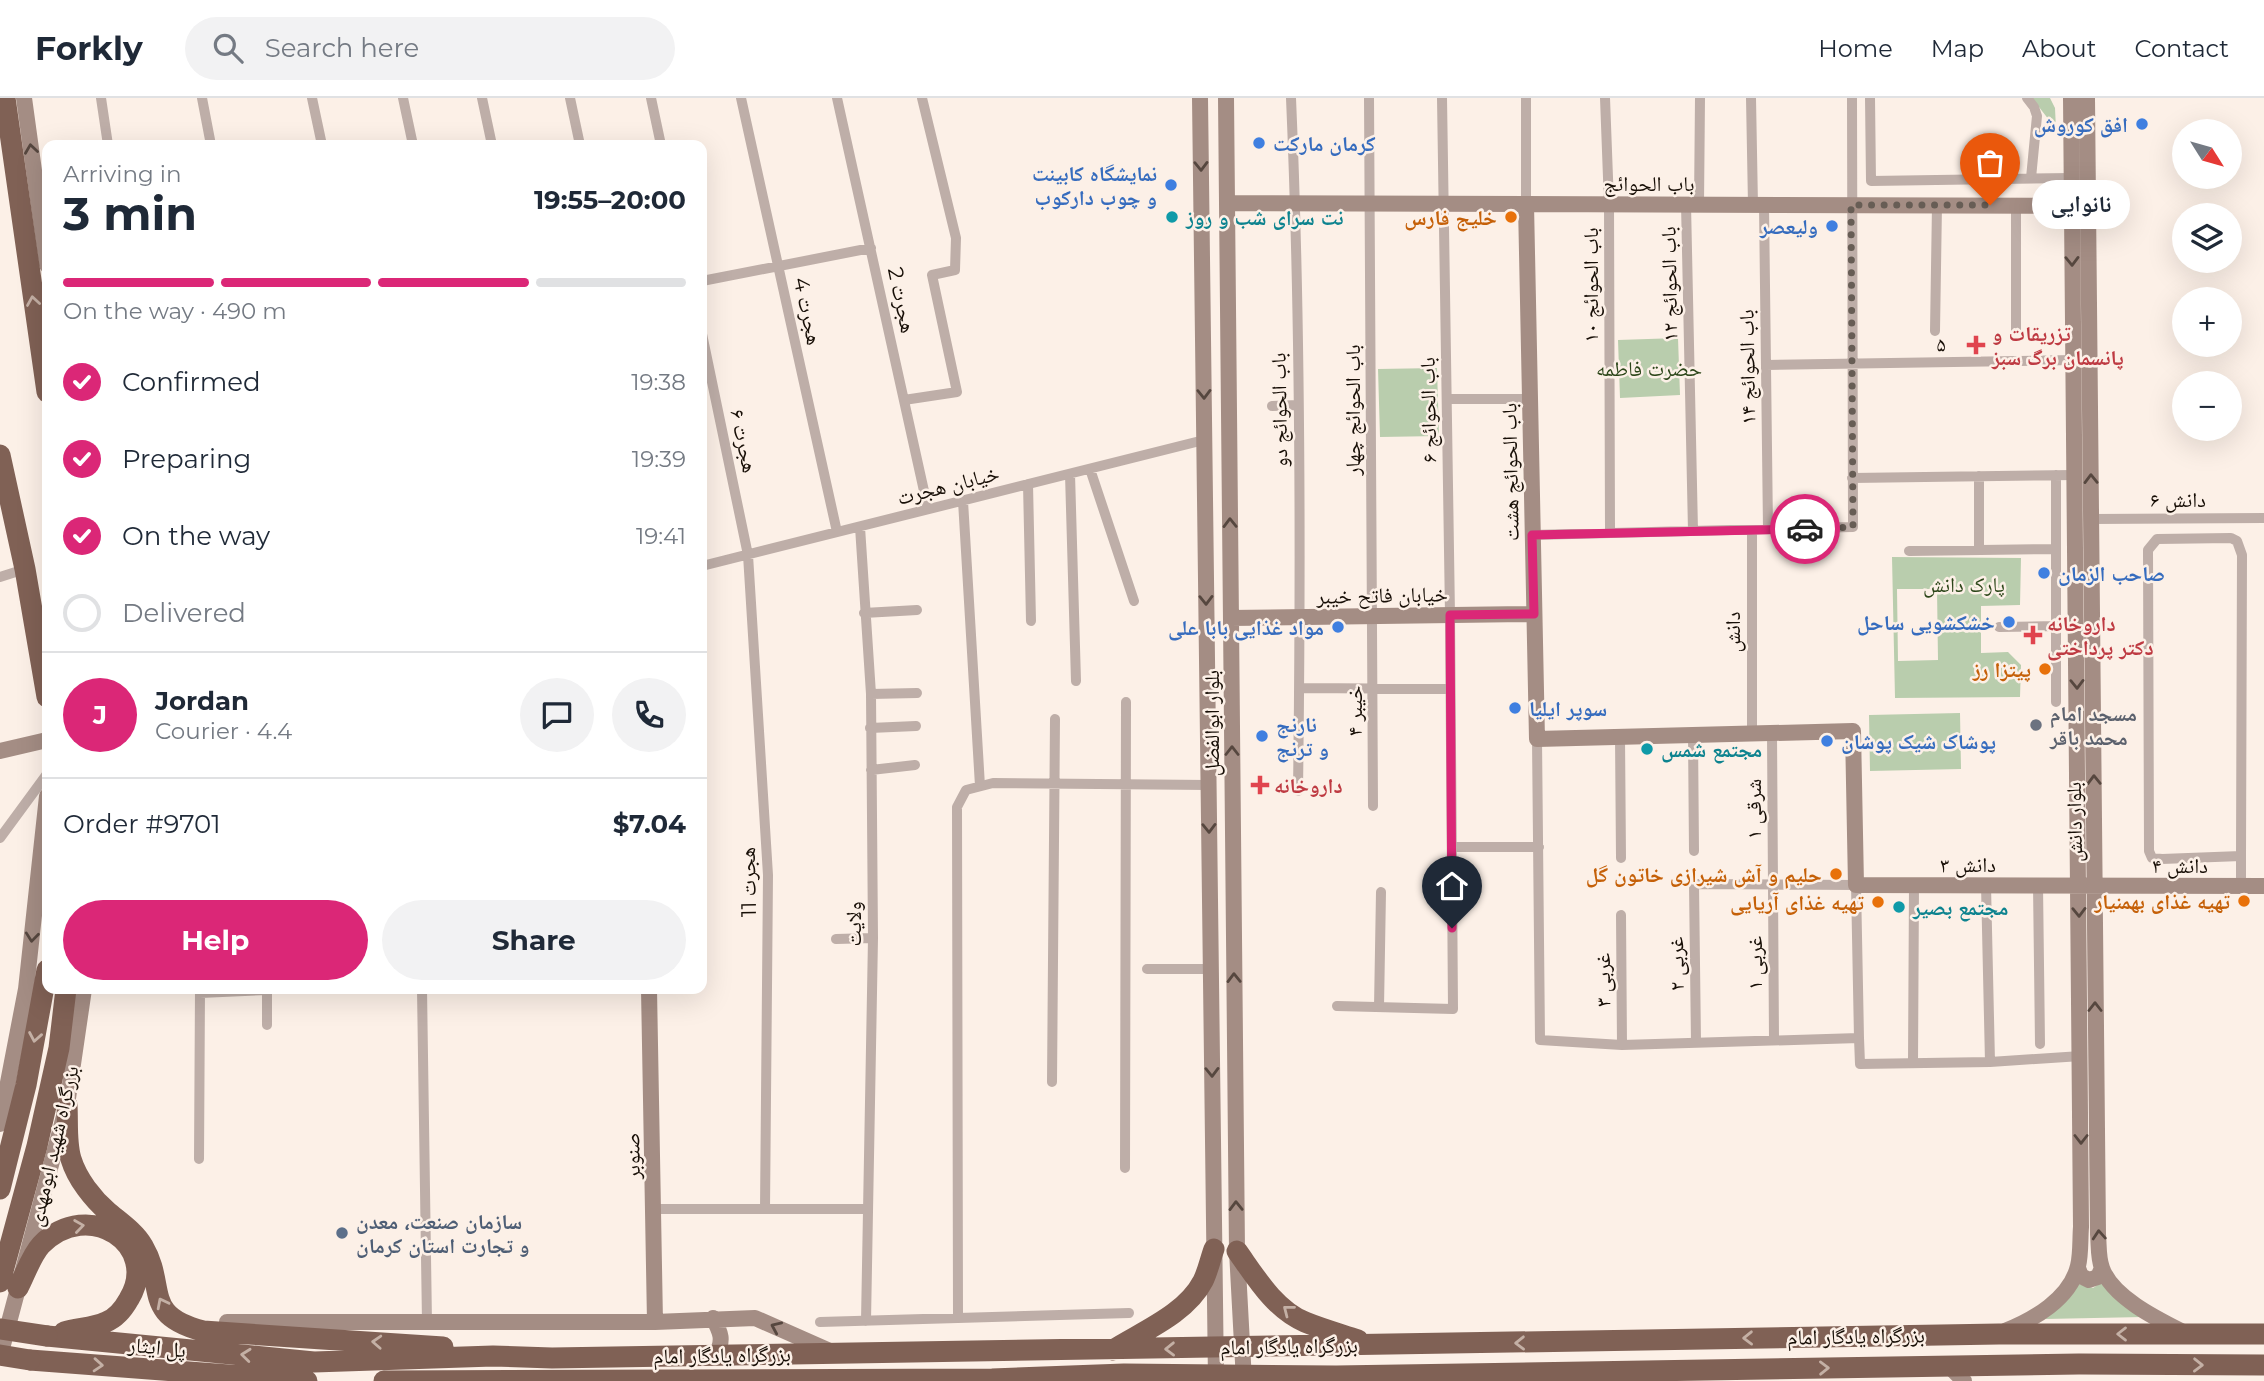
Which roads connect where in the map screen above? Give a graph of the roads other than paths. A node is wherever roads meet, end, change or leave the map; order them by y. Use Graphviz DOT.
graph roads {
  1 [pos="5,98"];
  2 [pos="24,98"];
  3 [pos="101,98"];
  4 [pos="202,98"];
  5 [pos="312,98"];
  6 [pos="403,98"];
  7 [pos="482,98"];
  8 [pos="570,98"];
  9 [pos="651,98"];
  10 [pos="741,98"];
  11 [pos="837,98"];
  12 [pos="922,98"];
  13 [pos="1200,98"];
  14 [pos="1232,98"];
  15 [pos="1291,98"];
  16 [pos="1369,98"];
  17 [pos="1442,98"];
  18 [pos="1526,98"];
  19 [pos="1605,98"];
  20 [pos="1700,98"];
  21 [pos="1751,98"];
  22 [pos="1852,98"];
  23 [pos="1870,98"];
  24 [pos="2027,98"];
  25 [pos="2062,98"];
  26 [pos="2071,98"];
  27 [pos="2090,98"];
  28 [pos="1226,106"];
  29 [pos="2080,118"];
  30 [pos="107,140"];
  31 [pos="210,140"];
  32 [pos="321,140"];
  33 [pos="412,140"];
  34 [pos="491,140"];
  35 [pos="579,140"];
  36 [pos="660,140"];
  37 [pos="10,144"];
  38 [pos="0,170"];
  39 [pos="2031,178"];
  40 [pos="2071,178"];
  41 [pos="1227,203"];
  42 [pos="1295,203"];
  43 [pos="1370,203"];
  44 [pos="1444,204"];
  45 [pos="1526,204"];
  46 [pos="1609,204"];
  47 [pos="1693,204"];
  48 [pos="1758,205"];
  49 [pos="1851,205"];
  50 [pos="1937,205"];
  51 [pos="2016,205"];
  52 [pos="0,206"];
  53 [pos="2071,206"];
  54 [pos="22,225"];
  55 [pos="42,229"];
  56 [pos="871,248"];
  57 [pos="779,266"];
  58 [pos="707,280"];
  59 [pos="2016,330"];
  60 [pos="1936,331"];
  61 [pos="707,358"];
  62 [pos="42,359"];
  63 [pos="2073,360"];
  64 [pos="1766,365"];
  65 [pos="1852,365"];
  66 [pos="1447,399"];
  67 [pos="1530,399"];
  68 [pos="904,400"];
  69 [pos="1298,405"];
  70 [pos="1272,406"];
  71 [pos="1204,440"];
  72 [pos="0,455"];
  73 [pos="1090,469"];
  74 [pos="1070,474"];
  75 [pos="2056,475"];
  76 [pos="2074,475"];
  77 [pos="1979,476"];
  78 [pos="1852,478"];
  79 [pos="1028,484"];
  80 [pos="963,501"];
  81 [pos="928,509"];
  82 [pos="2264,518"];
  83 [pos="2092,519"];
  84 [pos="860,527"];
  85 [pos="1752,530"];
  86 [pos="1768,530"];
  87 [pos="1693,531"];
  88 [pos="837,533"];
  89 [pos="1611,533"];
  90 [pos="1532,535"];
  91 [pos="2056,549"];
  92 [pos="1979,550"];
  93 [pos="1909,551"];
  94 [pos="748,555"];
  95 [pos="707,565"];
  96 [pos="24,569"];
  97 [pos="0,577"];
  98 [pos="1134,601"];
  99 [pos="918,610"];
  100 [pos="864,613"];
  101 [pos="1534,614"];
  102 [pos="1450,615"];
  103 [pos="1373,616"];
  104 [pos="1300,617"];
  105 [pos="1231,618"];
  106 [pos="1031,621"];
  107 [pos="2056,626"];
  108 [pos="1999,627"];
  109 [pos="42,669"];
  110 [pos="1076,681"];
  111 [pos="1300,688"];
  112 [pos="1373,689"];
  113 [pos="1451,689"];
  114 [pos="917,693"];
  115 [pos="871,694"];
  116 [pos="1126,702"];
  117 [pos="2056,702"];
  118 [pos="1055,719"];
  119 [pos="916,726"];
  120 [pos="870,728"];
  121 [pos="1752,733"];
  122 [pos="1772,733"];
  123 [pos="1693,735"];
  124 [pos="1620,737"];
  125 [pos="1536,739"];
  126 [pos="42,741"];
  127 [pos="0,751"];
  128 [pos="915,765"];
  129 [pos="872,770"];
  130 [pos="42,781"];
  131 [pos="1054,783"];
  132 [pos="1124,785"];
  133 [pos="1209,785"];
  134 [pos="980,786"];
  135 [pos="1298,791"];
  136 [pos="1373,806"];
  137 [pos="0,838"];
  138 [pos="42,842"];
  139 [pos="1451,847"];
  140 [pos="1539,847"];
  141 [pos="1694,850"];
  142 [pos="2241,856"];
  143 [pos="1621,858"];
  144 [pos="1773,884"];
  145 [pos="1856,885"];
  146 [pos="1914,885"];
  147 [pos="1986,885"];
  148 [pos="2038,885"];
  149 [pos="2079,886"];
  150 [pos="2095,886"];
  151 [pos="2241,886"];
  152 [pos="2264,886"];
  153 [pos="1381,892"];
  154 [pos="1621,915"];
  155 [pos="1210,930"];
  156 [pos="1234,930"];
  157 [pos="836,939"];
  158 [pos="873,939"];
  159 [pos="1147,969"];
  160 [pos="1211,969"];
  161 [pos="43,994"];
  162 [pos="65,994"];
  163 [pos="75,994"];
  164 [pos="83,994"];
  165 [pos="200,994"];
  166 [pos="267,994"];
  167 [pos="422,994"];
  168 [pos="649,994"];
  169 [pos="1337,1006"];
  170 [pos="1380,1007"];
  171 [pos="79,1023"];
  172 [pos="267,1025"];
  173 [pos="1859,1038"];
  174 [pos="1774,1040"];
  175 [pos="1696,1043"];
  176 [pos="2040,1044"];
  177 [pos="1622,1045"];
  178 [pos="2081,1056"];
  179 [pos="1990,1062"];
  180 [pos="1913,1063"];
  181 [pos="1052,1083"];
  182 [pos="67,1105"];
  183 [pos="0,1124"];
  184 [pos="200,1158"];
  185 [pos="1125,1168"];
  186 [pos="0,1189"];
  187 [pos="654,1209"];
  188 [pos="765,1209"];
  189 [pos="868,1209"];
  190 [pos="1214,1250"];
  191 [pos="1237,1251"];
  192 [pos="2078,1268"];
  193 [pos="2102,1268"];
  194 [pos="11,1291"];
  195 [pos="1129,1313"];
  196 [pos="713,1318"];
  197 [pos="958,1318"];
  198 [pos="866,1321"];
  199 [pos="227,1322"];
  200 [pos="655,1322"];
  201 [pos="820,1322"];
  202 [pos="427,1323"];
  203 [pos="0,1329"];
  204 [pos="1999,1334"];
  205 [pos="2186,1334"];
  206 [pos="2264,1334"];
  207 [pos="47,1336"];
  208 [pos="1373,1345"];
  209 [pos="1215,1347"];
  210 [pos="1241,1348"];
  211 [pos="1112,1350"];
  212 [pos="835,1353"];
  213 [pos="716,1355"];
  214 [pos="0,1356"];
  215 [pos="493,1356"];
  216 [pos="30,1360"];
  217 [pos="2264,1366"];
  218 [pos="310,1371"];
  219 [pos="1957,1374"];
  220 [pos="1666,1375"];
  221 [pos="1130,1377"];
  222 [pos="1216,1378"];
  223 [pos="1244,1379"];
  224 [pos="1330,1379"];
  225 [pos="76,1381"];
  226 [pos="384,1381"];
  227 [pos="584,1381"];
  1 -- 37 [label="highway"];
  55 -- 2 [label="street, one-way"];
  3 -- 30 [label="street"];
  4 -- 31 [label="street"];
  5 -- 32 [label="street"];
  6 -- 33 [label="street"];
  7 -- 34 [label="street"];
  8 -- 35 [label="street"];
  9 -- 36 [label="street"];
  10 -- 57 [label="street, هجرت 4"];
  11 -- 56 [label="street, هجرت 2"];
  12 -- 68 [label="street"];
  13 -- 71 [label="street, بلوار ابوالفضل, one-way"];
  14 -- 28 [label="street"];
  15 -- 42 [label="street, باب الحوائج دو"];
  16 -- 43 [label="street, باب الحوائج چهار"];
  17 -- 44 [label="street, باب الحوائج ۶"];
  18 -- 45 [label="street"];
  19 -- 46 [label="street, باب الحوائج ۱۰"];
  20 -- 47 [label="street, باب الحوائج ۱۲"];
  21 -- 48 [label="street, باب الحوائج ۱۴"];
  22 -- 49 [label="street"];
  23 -- 39 [label="street"];
  24 -- 39 [label="street"];
  25 -- 29 [label="street"];
  26 -- 29 [label="street, بلوار دانش"];
  27 -- 29 [label="street, بلوار دانش"];
  28 -- 41 [label="street, بلوار ابوالفضل"];
  29 -- 40 [label="street, بلوار دانش"];
  83 -- 29 [label="street, بلوار دانش, one-way"];
  37 -- 38 [label="highway"];
  37 -- 54 [label="highway"];
  39 -- 40 [label="street"];
  40 -- 53 [label="street, بلوار دانش"];
  41 -- 42 [label="street, باب الحوائج"];
  105 -- 41 [label="street, بلوار ابوالفضل, one-way"];
  42 -- 43 [label="street, باب الحوائج"];
  42 -- 69 [label="street, باب الحوائج دو"];
  43 -- 44 [label="street, باب الحوائج"];
  43 -- 103 [label="street, باب الحوائج چهار"];
  44 -- 45 [label="street, باب الحوائج"];
  44 -- 66 [label="street, باب الحوائج ۶"];
  45 -- 46 [label="street, باب الحوائج"];
  45 -- 67 [label="street, باب الحوائج هشت"];
  46 -- 47 [label="street, باب الحوائج"];
  46 -- 89 [label="street, باب الحوائج ۱۰"];
  47 -- 48 [label="street, باب الحوائج"];
  47 -- 87 [label="street, باب الحوائج ۱۲"];
  48 -- 49 [label="street, باب الحوائج"];
  48 -- 64 [label="street, باب الحوائج ۱۴"];
  49 -- 50 [label="street, باب الحوائج"];
  49 -- 65 [label="street"];
  50 -- 51 [label="street, باب الحوائج"];
  50 -- 60 [label="street"];
  51 -- 53 [label="street, باب الحوائج"];
  51 -- 59 [label="street"];
  52 -- 54 [label="highway"];
  53 -- 63 [label="street, بلوار دانش, one-way"];
  62 -- 54 [label="highway, one-way"];
  56 -- 57 [label="street"];
  56 -- 68 [label="street, هجرت 2"];
  57 -- 58 [label="street"];
  57 -- 88 [label="street, هجرت 4"];
  61 -- 94 [label="street, هجرت ۶"];
  63 -- 65 [label="street, ۵"];
  63 -- 76 [label="street, بلوار دانش"];
  64 -- 65 [label="street, ۵"];
  64 -- 86 [label="street, باب الحوائج ۱۴"];
  65 -- 78 [label="street"];
  66 -- 67 [label="street"];
  66 -- 102 [label="street, باب الحوائج ۶"];
  67 -- 90 [label="street, باب الحوائج هشت"];
  68 -- 81 [label="street, هجرت 2"];
  69 -- 70 [label="street"];
  69 -- 104 [label="street, باب الحوائج دو"];
  71 -- 73 [label="street, خیابان هجرت"];
  71 -- 133 [label="street, بلوار ابوالفضل, one-way"];
  72 -- 96 [label="highway"];
  73 -- 74 [label="street, خیابان هجرت"];
  73 -- 98 [label="street"];
  74 -- 79 [label="street, خیابان هجرت"];
  74 -- 110 [label="street"];
  75 -- 76 [label="street"];
  75 -- 77 [label="street"];
  75 -- 91 [label="street"];
  76 -- 149 [label="street, بلوار دانش, one-way"];
  77 -- 78 [label="street"];
  77 -- 92 [label="street"];
  78 -- 86 [label="street"];
  79 -- 80 [label="street, خیابان هجرت"];
  79 -- 106 [label="street"];
  80 -- 81 [label="street, خیابان هجرت"];
  80 -- 134 [label="street"];
  81 -- 84 [label="street, خیابان هجرت"];
  82 -- 83 [label="street, دانش ۶"];
  150 -- 83 [label="street, بلوار دانش, one-way"];
  84 -- 88 [label="street, خیابان هجرت"];
  84 -- 100 [label="street, ولایت"];
  85 -- 86 [label="street"];
  85 -- 87 [label="street"];
  85 -- 121 [label="street, دانش"];
  87 -- 89 [label="street"];
  88 -- 94 [label="street, خیابان هجرت"];
  89 -- 90 [label="street"];
  90 -- 101 [label="street, باب الحوائج هشت"];
  91 -- 92 [label="street"];
  91 -- 107 [label="street"];
  92 -- 93 [label="street"];
  94 -- 95 [label="street, خیابان هجرت"];
  94 -- 188 [label="street, هجرت 11"];
  96 -- 97 [label="street"];
  96 -- 109 [label="highway"];
  99 -- 100 [label="street"];
  100 -- 115 [label="street, ولایت"];
  101 -- 102 [label="street, خیابان فاتح خیبر"];
  101 -- 125 [label="street, باب الحوائج هشت"];
  102 -- 103 [label="street, خیابان فاتح خیبر"];
  102 -- 113 [label="street, باب الحوائج ۶"];
  103 -- 104 [label="street, خیابان فاتح خیبر"];
  103 -- 112 [label="street, خیبر ۴"];
  104 -- 105 [label="street, خیابان فاتح خیبر"];
  104 -- 111 [label="street, باب الحوائج دو"];
  156 -- 105 [label="street, بلوار ابوالفضل, one-way"];
  107 -- 108 [label="street"];
  107 -- 117 [label="street"];
  111 -- 112 [label="street"];
  111 -- 135 [label="street, باب الحوائج دو"];
  112 -- 113 [label="street"];
  112 -- 136 [label="street, خیبر ۴"];
  113 -- 139 [label="street, باب الحوائج ۶"];
  114 -- 115 [label="street"];
  115 -- 120 [label="street, ولایت"];
  116 -- 132 [label="street"];
  118 -- 131 [label="street"];
  119 -- 120 [label="street"];
  120 -- 129 [label="street, ولایت"];
  121 -- 122 [label="street"];
  121 -- 123 [label="street"];
  122 -- 144 [label="street, ۱ شرقی"];
  122 -- 145 [label="street"];
  123 -- 124 [label="street"];
  123 -- 141 [label="street"];
  124 -- 125 [label="street"];
  124 -- 143 [label="street"];
  125 -- 140 [label="street"];
  126 -- 127 [label="street"];
  128 -- 129 [label="street"];
  129 -- 158 [label="street, ولایت"];
  130 -- 137 [label="street"];
  131 -- 132 [label="street"];
  131 -- 134 [label="street"];
  131 -- 181 [label="street"];
  132 -- 133 [label="street"];
  132 -- 185 [label="street"];
  133 -- 155 [label="street, بلوار ابوالفضل, one-way"];
  134 -- 197 [label="street"];
  138 -- 183 [label="street, one-way"];
  139 -- 140 [label="street"];
  139 -- 170 [label="street, باب الحوائج ۶"];
  140 -- 177 [label="street"];
  142 -- 142 [label="street"];
  142 -- 151 [label="street"];
  144 -- 145 [label="street"];
  144 -- 174 [label="street, ۱ غربی"];
  144 -- 175 [label="street, ۲ غربی"];
  145 -- 146 [label="street, دانش ۳"];
  145 -- 173 [label="street"];
  146 -- 147 [label="street, دانش ۳"];
  146 -- 180 [label="street"];
  147 -- 148 [label="street, دانش ۳"];
  147 -- 179 [label="street"];
  148 -- 149 [label="street, دانش ۳"];
  148 -- 176 [label="street"];
  149 -- 150 [label="street, دانش ۴"];
  149 -- 178 [label="street, بلوار دانش, one-way"];
  150 -- 151 [label="street, دانش ۴"];
  193 -- 150 [label="street, بلوار دانش, one-way"];
  151 -- 152 [label="street, دانش ۴"];
  153 -- 170 [label="street"];
  154 -- 177 [label="street, ۳ غربی"];
  155 -- 156 [label="street"];
  155 -- 160 [label="street, بلوار ابوالفضل"];
  191 -- 156 [label="street, بلوار ابوالفضل, one-way"];
  157 -- 158 [label="street"];
  158 -- 189 [label="street, ولایت"];
  159 -- 160 [label="street"];
  160 -- 190 [label="street, بلوار ابوالفضل, one-way"];
  161 -- 186 [label="highway, بزرگراه شهید ابومهدی, one-way"];
  162 -- 194 [label="highway, بزرگراه شهید ابومهدی"];
  163 -- 171 [label="street"];
  164 -- 171 [label="street, بزرگراه شهید ابومهدی"];
  165 -- 184 [label="street"];
  166 -- 172 [label="street"];
  167 -- 202 [label="street"];
  168 -- 187 [label="street, صنوبر"];
  169 -- 170 [label="street"];
  171 -- 182 [label="street, بزرگراه شهید ابومهدی"];
  173 -- 174 [label="street"];
  173 -- 180 [label="street"];
  174 -- 175 [label="street"];
  175 -- 177 [label="street"];
  178 -- 179 [label="street"];
  178 -- 192 [label="street, بلوار دانش, one-way"];
  179 -- 180 [label="street"];
  182 -- 194 [label="street, بزرگراه شهید ابومهدی"];
  215 -- 182 [label="highway, one-way"];
  187 -- 188 [label="street"];
  187 -- 200 [label="street, صنوبر"];
  188 -- 189 [label="street"];
  189 -- 198 [label="street, ولایت"];
  190 -- 209 [label="street, بلوار ابوالفضل"];
  190 -- 211 [label="highway"];
  208 -- 191 [label="highway, one-way"];
  191 -- 210 [label="street, بلوار ابوالفضل"];
  192 -- 193 [label="street"];
  192 -- 204 [label="street"];
  193 -- 205 [label="street"];
  194 -- 207 [label="highway, one-way"];
  194 -- 214 [label="street"];
  195 -- 197 [label="street"];
  196 -- 200 [label="street"];
  212 -- 196 [label="street, one-way"];
  196 -- 213 [label="street"];
  197 -- 198 [label="street"];
  198 -- 201 [label="street"];
  199 -- 202 [label="street"];
  200 -- 202 [label="street"];
  203 -- 207 [label="highway, پل ایثار, bridge"];
  205 -- 204 [label="highway, بزرگراه یادگار امام, one-way"];
  204 -- 208 [label="highway, بزرگراه یادگار امام, one-way"];
  205 -- 206 [label="highway, بزرگراه یادگار امام"];
  218 -- 207 [label="highway, پل ایثار, one-way"];
  208 -- 210 [label="highway, بزرگراه یادگار امام"];
  209 -- 210 [label="highway, بزرگراه یادگار امام"];
  209 -- 211 [label="highway, بزرگراه یادگار امام, one-way"];
  209 -- 222 [label="street, بلوار ابوالفضل"];
  210 -- 223 [label="street, بلوار ابوالفضل"];
  211 -- 212 [label="highway, بزرگراه یادگار امام"];
  212 -- 213 [label="highway, بزرگراه یادگار امام"];
  213 -- 215 [label="highway, بزرگراه یادگار امام"];
  214 -- 216 [label="highway, پل ایثار, bridge"];
  215 -- 218 [label="highway, بزرگراه یادگار امام"];
  216 -- 218 [label="highway, پل ایثار, one-way"];
  216 -- 225 [label="highway"];
  219 -- 217 [label="highway, بزرگراه یادگار امام, one-way"];
  220 -- 219 [label="highway, بزرگراه یادگار امام, one-way"];
  220 -- 224 [label="highway, بزرگراه یادگار امام"];
  221 -- 222 [label="highway, بزرگراه یادگار امام"];
  221 -- 227 [label="highway, بزرگراه یادگار امام"];
  222 -- 223 [label="highway, بزرگراه یادگار امام"];
  223 -- 224 [label="highway, بزرگراه یادگار امام"];
  226 -- 227 [label="highway, بزرگراه یادگار امام"];
}
